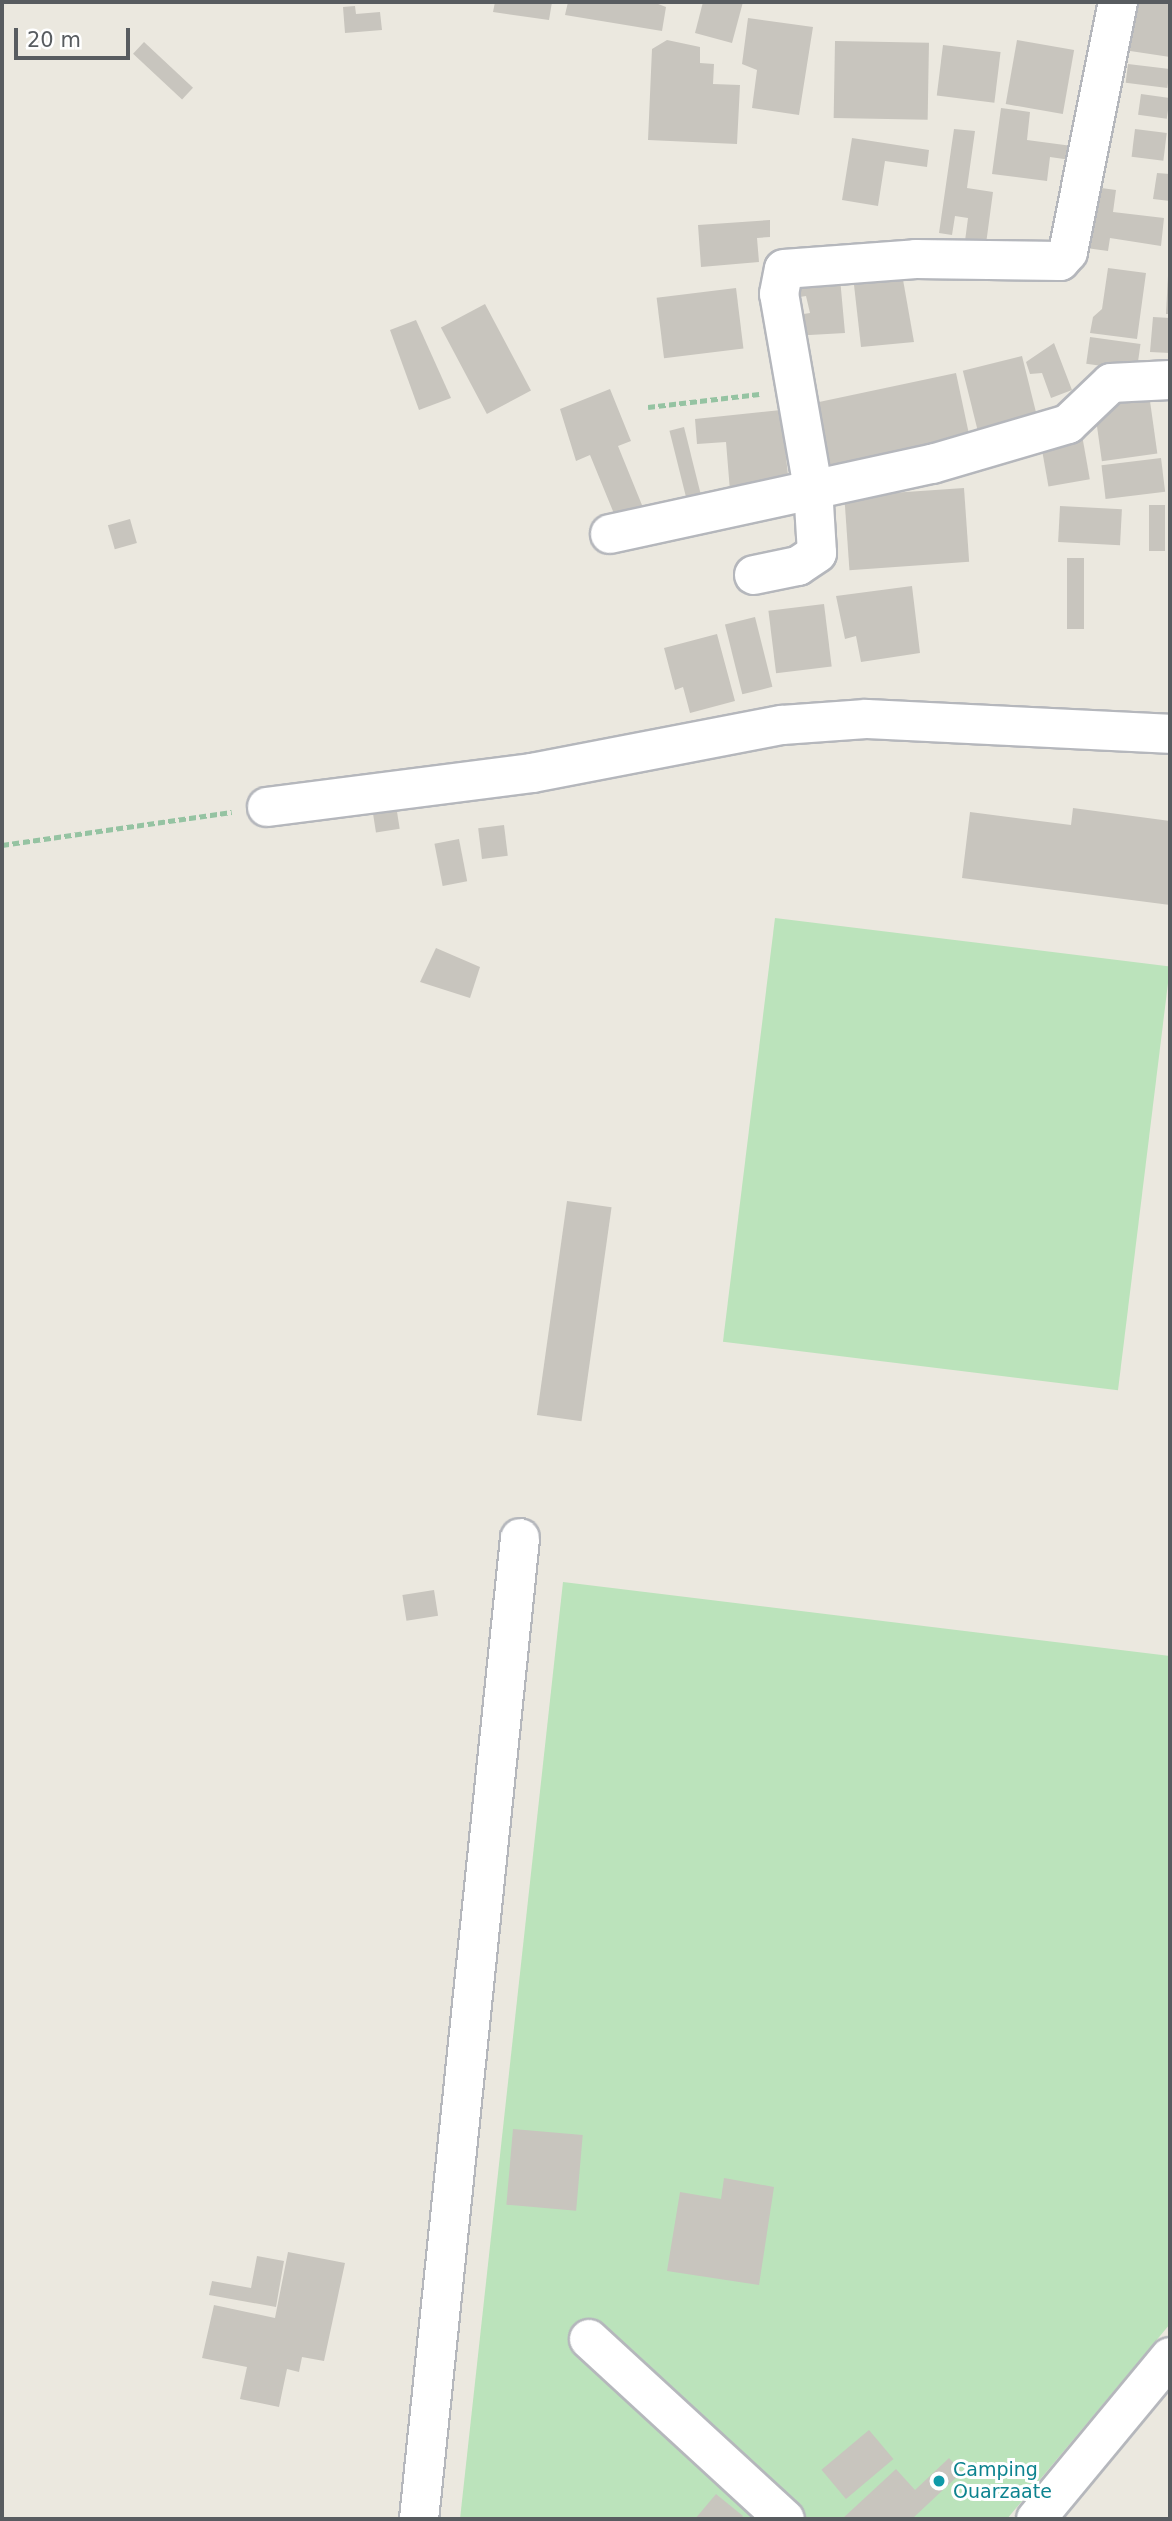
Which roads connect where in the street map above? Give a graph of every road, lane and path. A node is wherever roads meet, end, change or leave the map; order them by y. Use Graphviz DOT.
graph roads {
  1 [pos="1118,2"];
  2 [pos="1170,380"];
  3 [pos="795,390"];
  4 [pos="648,407"];
  5 [pos="813,488"];
  6 [pos="610,534"];
  7 [pos="754,575"];
  8 [pos="1170,734"];
  9 [pos="267,807"];
  10 [pos="2,845"];
  11 [pos="520,1538"];
  12 [pos="589,2339"];
  13 [pos="1170,2357"];
  14 [pos="419,2519"];
  15 [pos="785,2519"];
  16 [pos="1036,2519"];
  1 -- 3 [label="street"];
  2 -- 5 [label="street"];
  3 -- 4 [label="path"];
  3 -- 5 [label="street"];
  5 -- 6 [label="street"];
  5 -- 7 [label="street"];
  8 -- 9 [label="street"];
  9 -- 10 [label="path"];
  11 -- 14 [label="street"];
  12 -- 15 [label="street"];
  13 -- 16 [label="street"];
}
